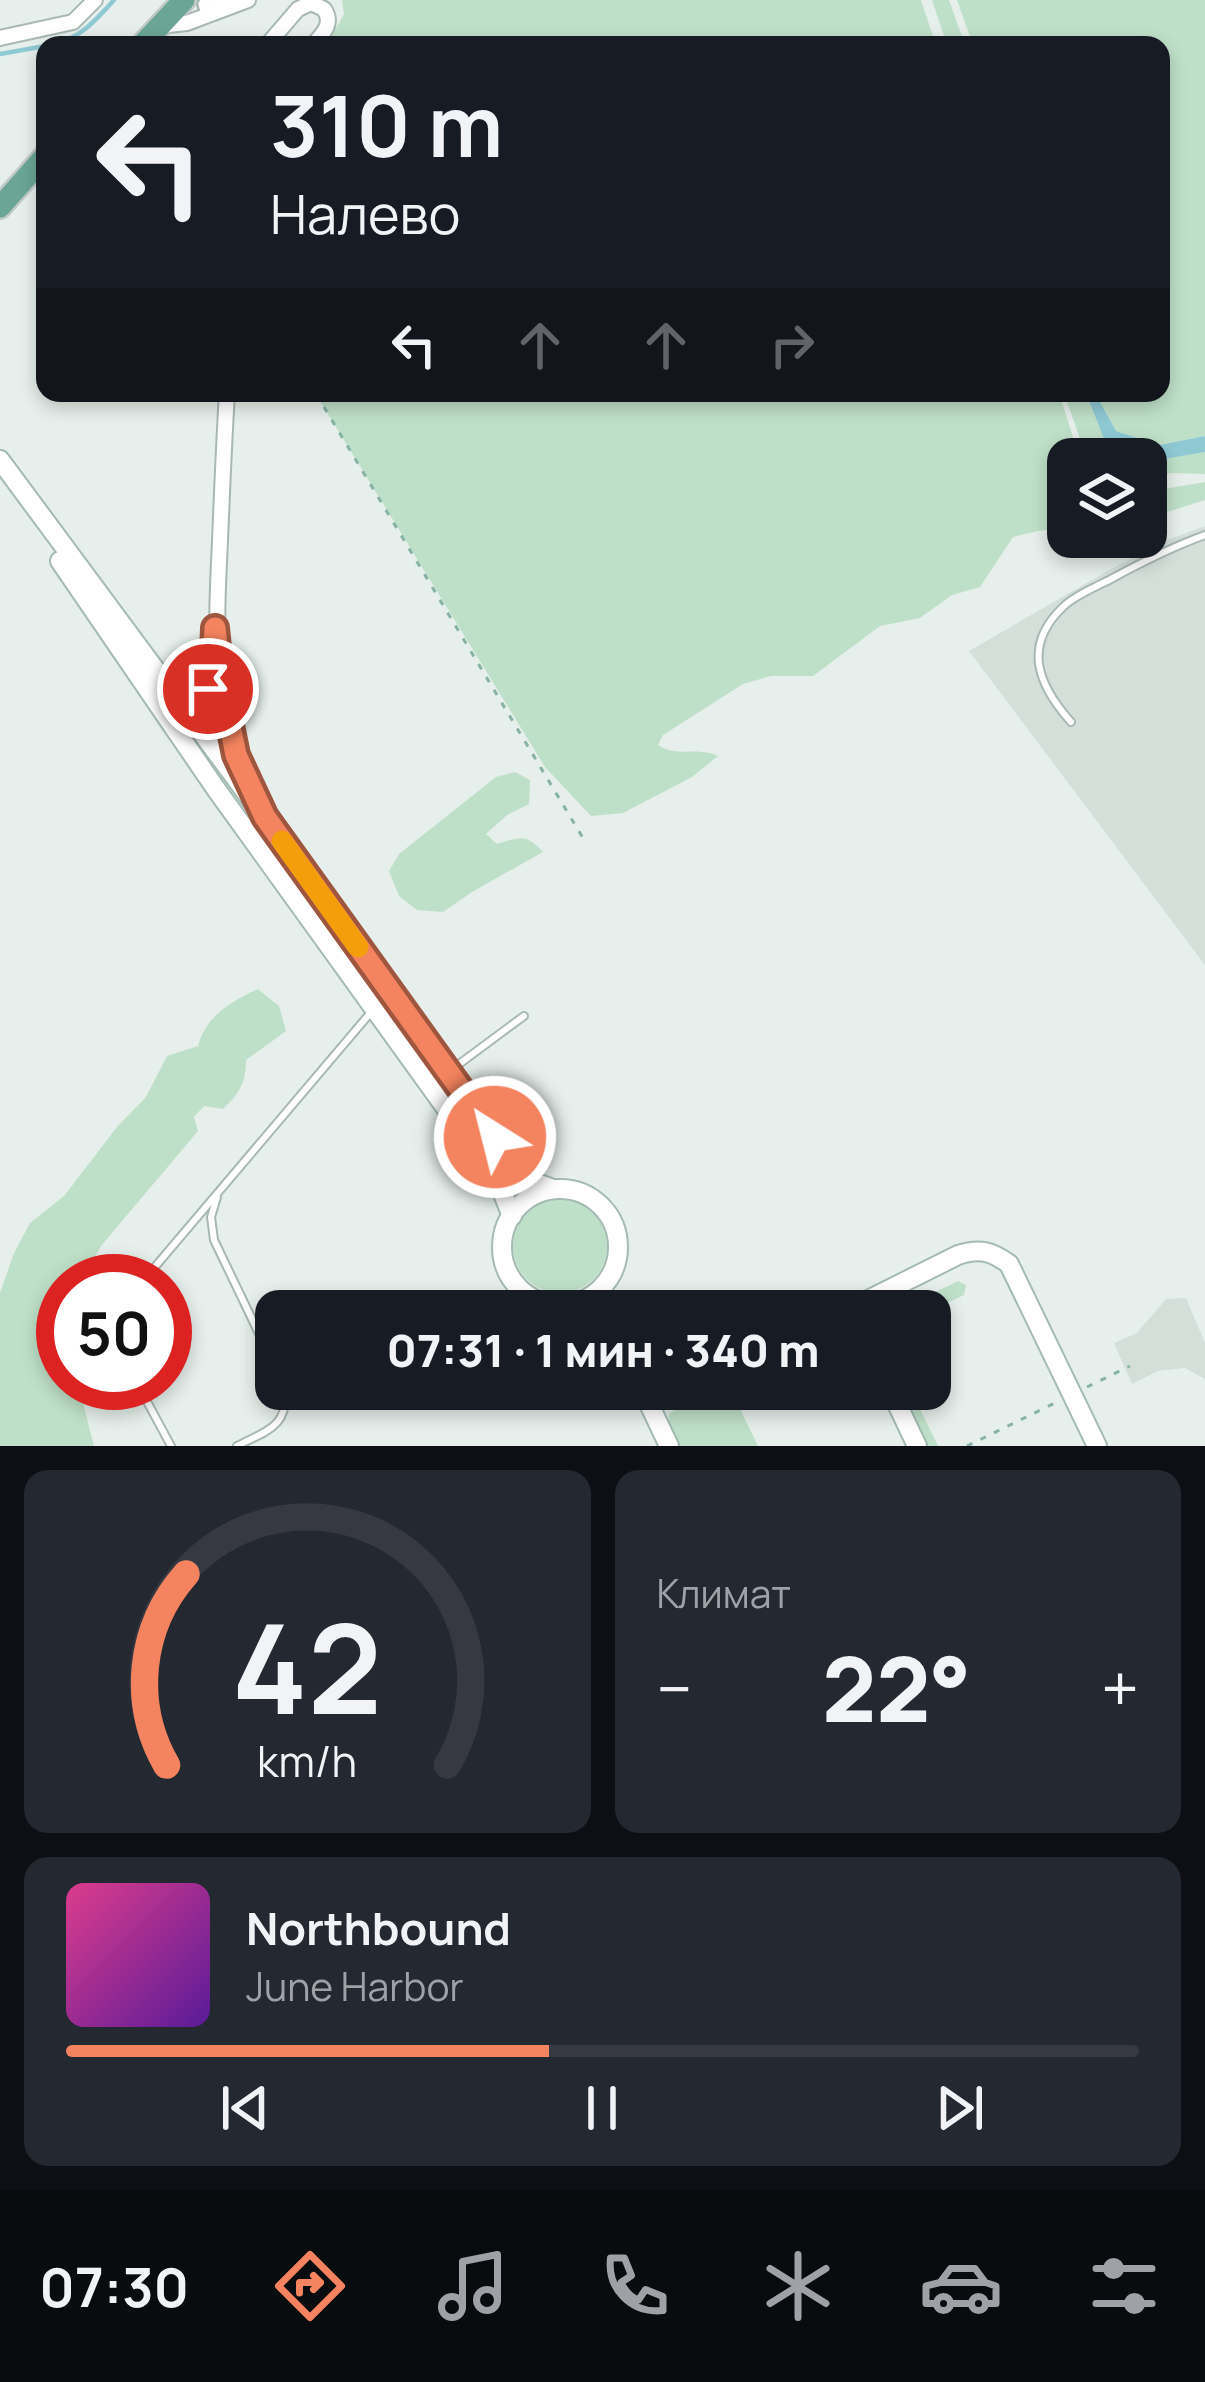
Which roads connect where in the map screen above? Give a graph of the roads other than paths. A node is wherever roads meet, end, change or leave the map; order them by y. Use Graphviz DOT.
graph roads {
  1 [pos="95,0"];
  2 [pos="184,0"];
  3 [pos="207,0"];
  4 [pos="226,0"];
  5 [pos="248,0"];
  6 [pos="159,26"];
  7 [pos="150,36"];
  8 [pos="275,36"];
  9 [pos="319,36"];
  10 [pos="0,38"];
  11 [pos="36,166"];
  12 [pos="0,207"];
  13 [pos="227,402"];
  14 [pos="0,460"];
  15 [pos="0,472"];
  16 [pos="1205,535"];
  17 [pos="215,628"];
  18 [pos="184,707"];
  19 [pos="1071,722"];
  20 [pos="238,773"];
  21 [pos="216,789"];
  22 [pos="374,1008"];
  23 [pos="524,1016"];
  24 [pos="448,1072"];
  25 [pos="221,1188"];
  26 [pos="553,1189"];
  27 [pos="512,1216"];
  28 [pos="166,1254"];
  29 [pos="605,1284"];
  30 [pos="521,1290"];
  31 [pos="599,1290"];
  32 [pos="605,1290"];
  33 [pos="888,1290"];
  34 [pos="255,1326"];
  35 [pos="152,1410"];
  36 [pos="285,1410"];
  37 [pos="652,1410"];
  38 [pos="900,1410"];
  39 [pos="171,1446"];
  40 [pos="237,1446"];
  41 [pos="669,1446"];
  42 [pos="917,1446"];
  43 [pos="1097,1446"];
  1 -- 10 [label="street"];
  2 -- 6 [label="main road"];
  3 -- 4 [label="street"];
  5 -- 6 [label="street"];
  6 -- 7 [label="main road"];
  8 -- 9 [label="street"];
  11 -- 12 [label="main road"];
  13 -- 17 [label="street"];
  14 -- 18 [label="main road"];
  15 -- 21 [label="main road"];
  16 -- 19 [label="lane"];
  17 -- 18 [label="street"];
  17 -- 20 [label="street"];
  18 -- 20 [label="main road"];
  20 -- 21 [label="main road"];
  20 -- 24 [label="main road"];
  21 -- 22 [label="main road"];
  22 -- 25 [label="lane"];
  22 -- 27 [label="main road"];
  23 -- 24 [label="lane"];
  24 -- 26 [label="main road"];
  25 -- 28 [label="lane"];
  25 -- 34 [label="lane"];
  26 -- 27 [label="main road"];
  26 -- 29 [label="main road"];
  27 -- 30 [label="main road"];
  29 -- 31 [label="main road"];
  29 -- 32 [label="main road"];
  33 -- 43 [label="main road"];
  35 -- 39 [label="lane"];
  36 -- 40 [label="lane"];
  37 -- 41 [label="main road"];
  38 -- 42 [label="main road"];
}
